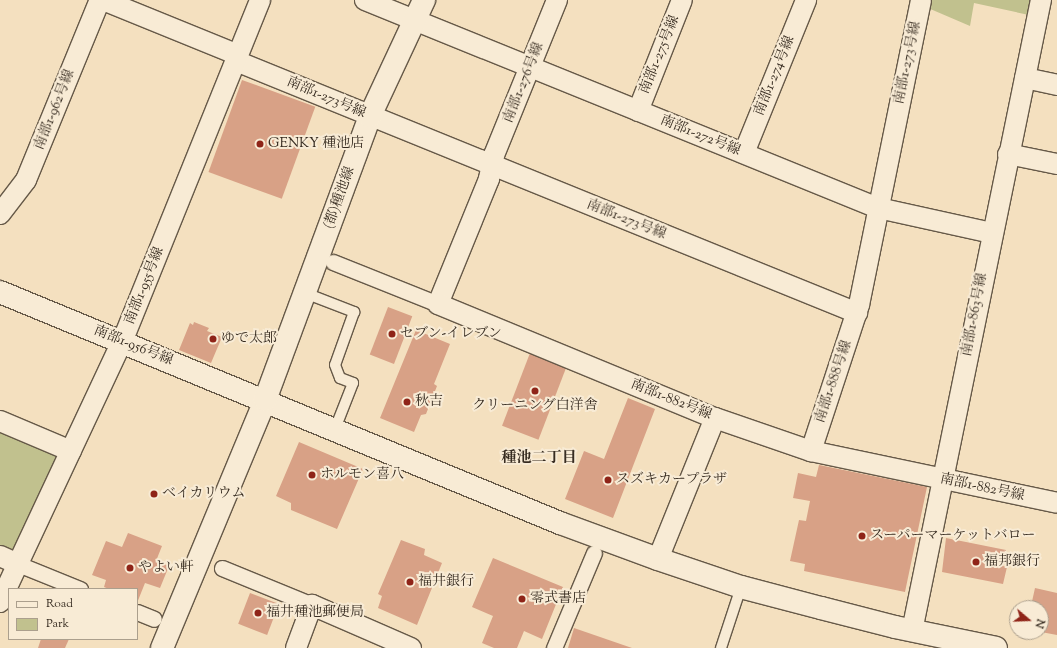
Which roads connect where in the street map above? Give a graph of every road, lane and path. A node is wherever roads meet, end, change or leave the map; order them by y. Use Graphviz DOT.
graph roads {
  1 [pos="100,0"];
  2 [pos="104,0"];
  3 [pos="260,0"];
  4 [pos="364,0"];
  5 [pos="424,0"];
  6 [pos="557,0"];
  7 [pos="682,0"];
  8 [pos="806,0"];
  9 [pos="922,0"];
  10 [pos="1041,0"];
  11 [pos="415,20"];
  12 [pos="237,55"];
  13 [pos="530,68"];
  14 [pos="1025,78"];
  15 [pos="1057,85"];
  16 [pos="638,111"];
  17 [pos="370,116"];
  18 [pos="744,153"];
  19 [pos="1008,154"];
  20 [pos="1057,164"];
  21 [pos="492,166"];
  22 [pos="878,208"];
  23 [pos="0,214"];
  24 [pos="992,233"];
  25 [pos="333,262"];
  26 [pos="0,292"];
  27 [pos="305,293"];
  28 [pos="438,304"];
  29 [pos="857,313"];
  30 [pos="122,342"];
  31 [pos="265,400"];
  32 [pos="715,418"];
  33 [pos="0,421"];
  34 [pos="335,429"];
  35 [pos="71,451"];
  36 [pos="811,451"];
  37 [pos="942,480"];
  38 [pos="1057,504"];
  39 [pos="594,553"];
  40 [pos="0,556"];
  41 [pos="658,559"];
  42 [pos="18,564"];
  43 [pos="222,568"];
  44 [pos="741,587"];
  45 [pos="78,588"];
  46 [pos="0,602"];
  47 [pos="312,606"];
  48 [pos="138,612"];
  49 [pos="154,619"];
  50 [pos="910,639"];
  51 [pos="162,648"];
  52 [pos="296,648"];
  53 [pos="411,648"];
  54 [pos="554,648"];
  55 [pos="721,648"];
  56 [pos="996,648"];
  1 -- 23 [label="street, 南部1-962号線"];
  2 -- 12 [label="street, 南部1-273号線"];
  3 -- 12 [label="street, 南部1-955号線"];
  4 -- 11 [label="street, 南部1-272号線"];
  5 -- 11 [label="street, (都)種池線"];
  6 -- 13 [label="street, 南部1-276号線"];
  7 -- 16 [label="street, 南部1-275号線"];
  8 -- 18 [label="street, 南部1-274号線"];
  9 -- 22 [label="street, 南部1-273号線"];
  10 -- 14 [label="street, 南部1-863号線"];
  11 -- 13 [label="street, 南部1-272号線"];
  11 -- 17 [label="street, (都)種池線"];
  12 -- 17 [label="street, 南部1-273号線"];
  12 -- 30 [label="street, 南部1-955号線"];
  13 -- 16 [label="street, 南部1-272号線"];
  13 -- 21 [label="street, 南部1-276号線"];
  14 -- 15 [label="street"];
  14 -- 19 [label="street, 南部1-863号線"];
  16 -- 18 [label="street, 南部1-272号線"];
  17 -- 21 [label="street, 南部1-273号線"];
  17 -- 27 [label="street, (都)種池線"];
  18 -- 22 [label="street, 南部1-272号線"];
  19 -- 20 [label="street"];
  19 -- 24 [label="street, 南部1-863号線"];
  21 -- 28 [label="street"];
  21 -- 29 [label="street, 南部1-273号線"];
  22 -- 24 [label="street, 南部1-272号線"];
  22 -- 29 [label="street, 南部1-273号線"];
  24 -- 37 [label="street, 南部1-863号線"];
  25 -- 28 [label="street"];
  26 -- 30 [label="street, 南部1-956号線"];
  27 -- 31 [label="street, (都)種池線"];
  27 -- 34 [label="lane"];
  28 -- 32 [label="street, 南部1-882号線"];
  29 -- 36 [label="street, 南部1-888号線"];
  30 -- 31 [label="street, 南部1-956号線"];
  30 -- 35 [label="street, 南部1-955号線"];
  31 -- 34 [label="street, 南部1-956号線"];
  31 -- 51 [label="street, (都)種池線"];
  32 -- 36 [label="street, 南部1-882号線"];
  32 -- 41 [label="street"];
  33 -- 35 [label="street"];
  34 -- 41 [label="street, 南部1-956号線"];
  35 -- 42 [label="street, 南部1-955号線"];
  36 -- 37 [label="street, 南部1-882号線"];
  37 -- 38 [label="street, 南部1-882号線"];
  37 -- 50 [label="street, 南部1-863号線"];
  39 -- 54 [label="street"];
  40 -- 42 [label="street"];
  41 -- 44 [label="street, 南部1-956号線"];
  42 -- 45 [label="street"];
  42 -- 46 [label="street, 南部1-955号線"];
  43 -- 47 [label="street"];
  44 -- 50 [label="street, 南部1-956号線"];
  44 -- 55 [label="lane"];
  47 -- 52 [label="street"];
  47 -- 53 [label="street"];
  48 -- 49 [label="street"];
  50 -- 56 [label="street, 南部1-956号線"];
}
